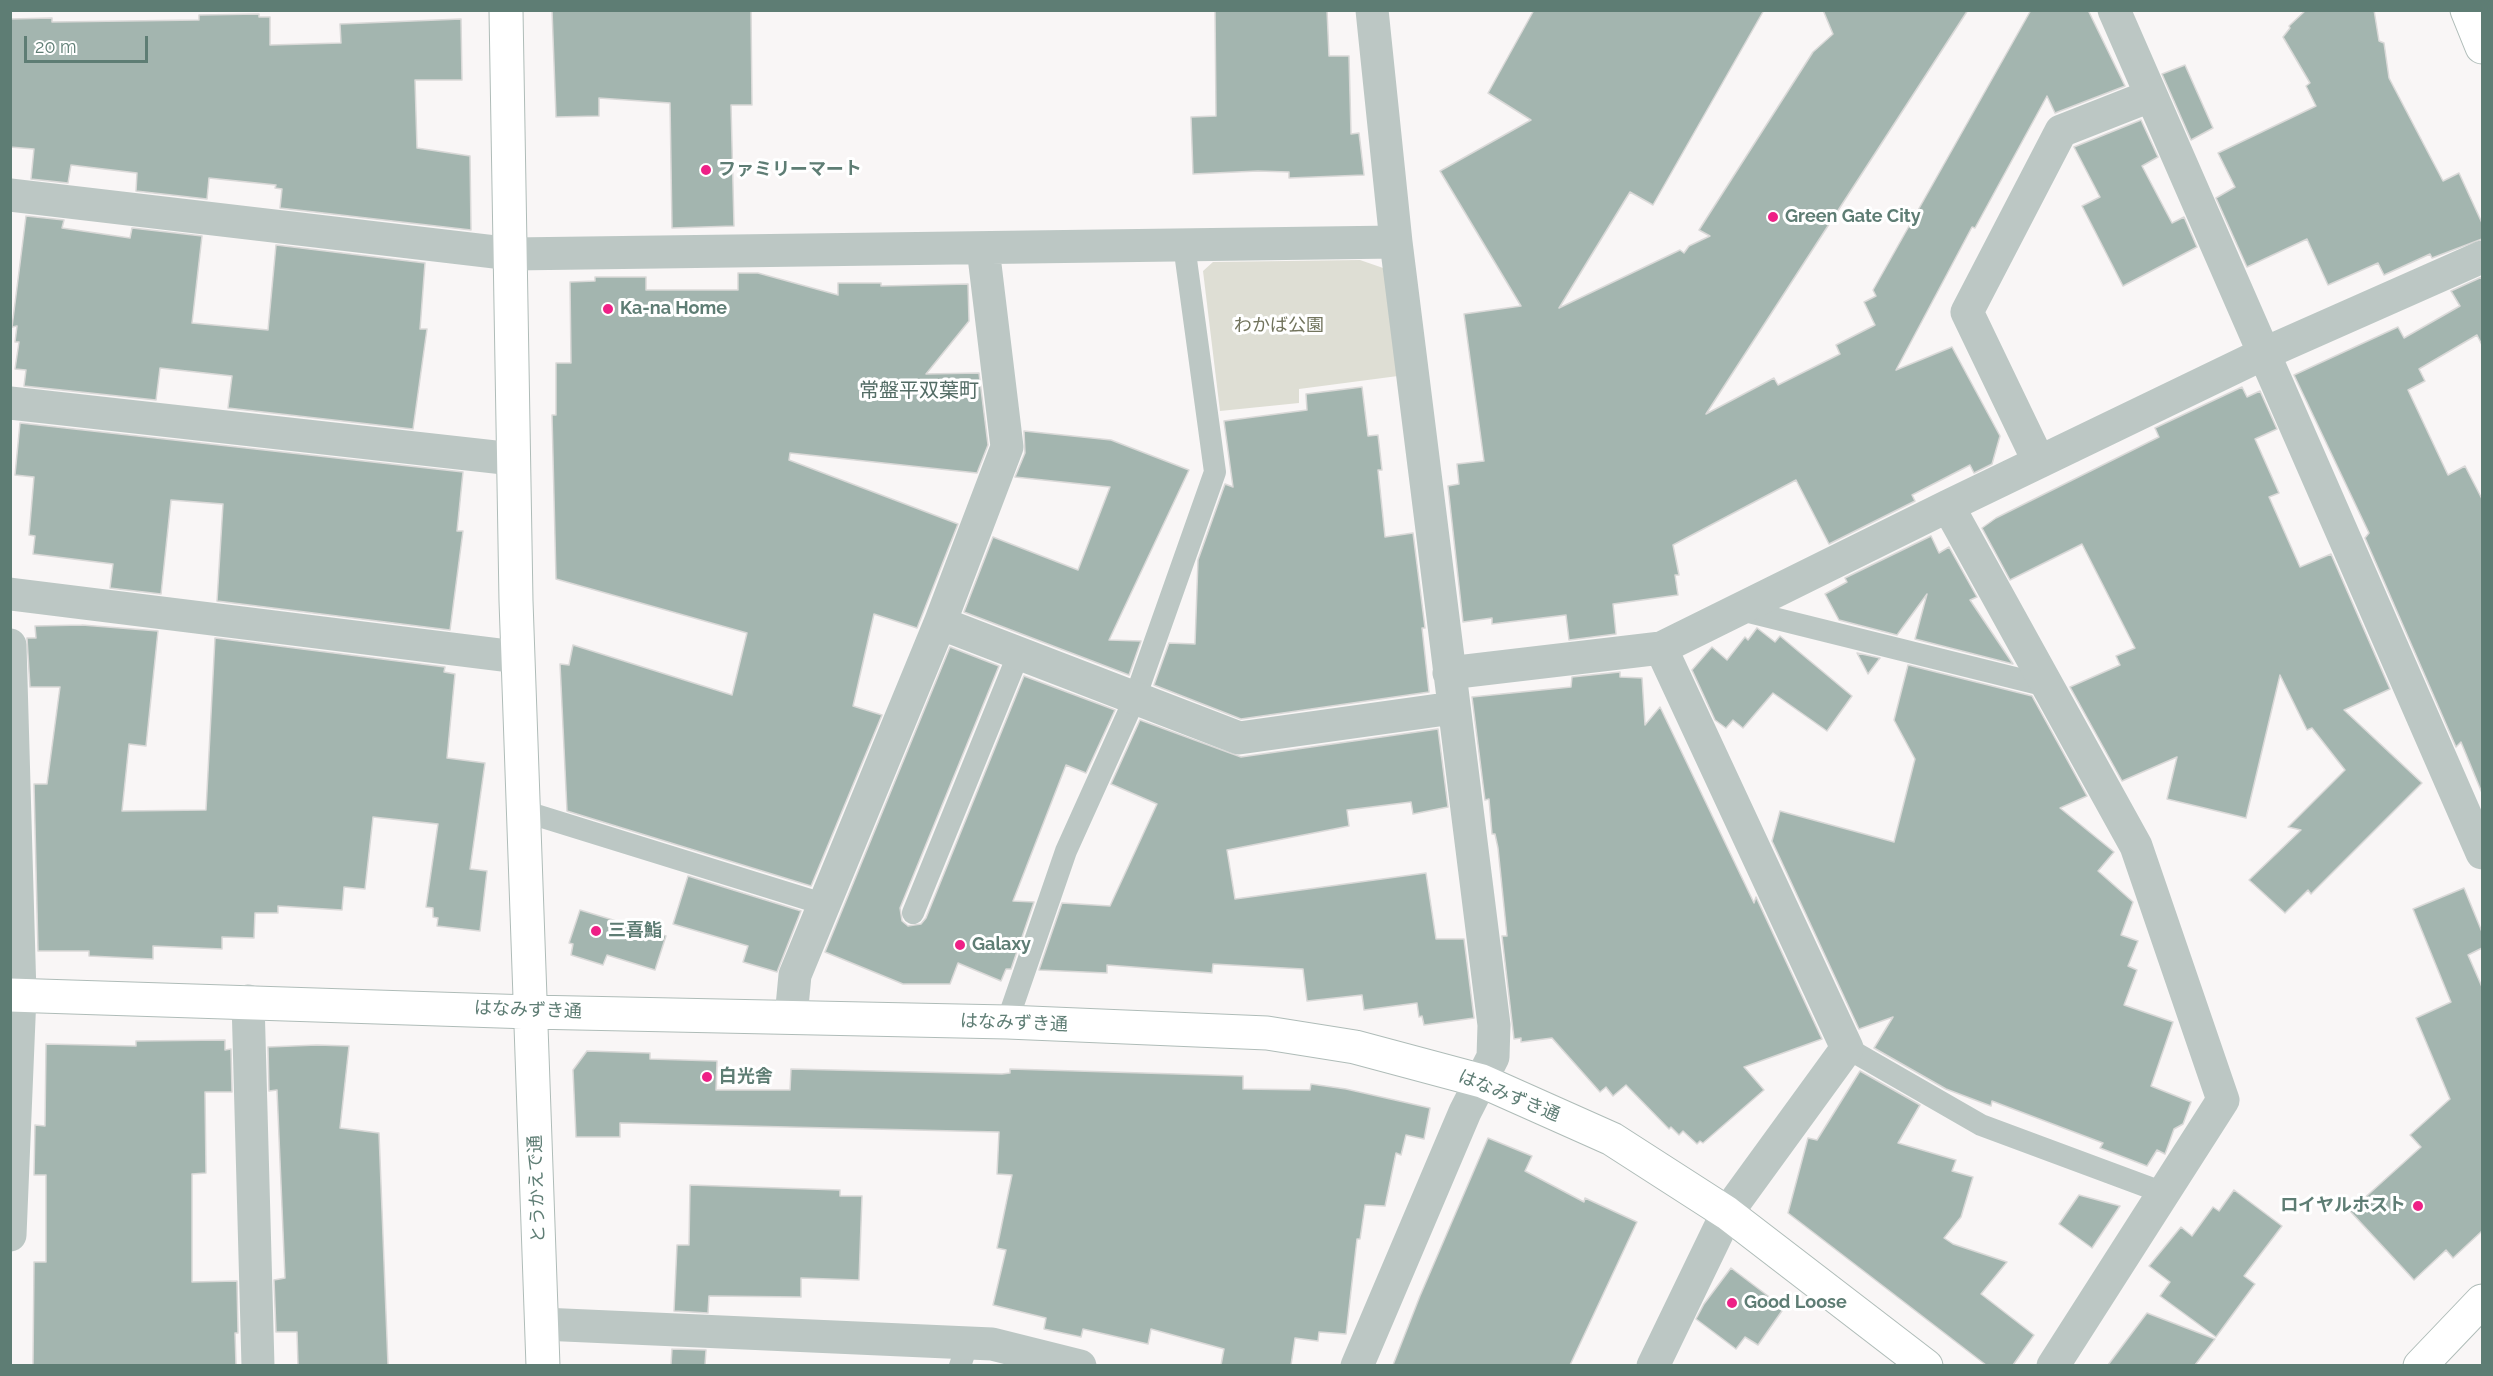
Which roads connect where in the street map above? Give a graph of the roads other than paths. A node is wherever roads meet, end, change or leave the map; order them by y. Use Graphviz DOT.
graph roads {
  1 [pos="506,10"];
  2 [pos="1372,10"];
  3 [pos="2114,10"];
  4 [pos="2467,10"];
  5 [pos="2482,47"];
  6 [pos="2150,96"];
  7 [pos="10,195"];
  8 [pos="1396,242"];
  9 [pos="1184,245"];
  10 [pos="982,248"];
  11 [pos="512,255"];
  12 [pos="2482,257"];
  13 [pos="2263,354"];
  14 [pos="10,403"];
  15 [pos="513,459"];
  16 [pos="2039,462"];
  17 [pos="1948,506"];
  18 [pos="10,594"];
  19 [pos="1741,610"];
  20 [pos="940,623"];
  21 [pos="10,645"];
  22 [pos="1661,648"];
  23 [pos="1019,654"];
  24 [pos="518,657"];
  25 [pos="1449,673"];
  26 [pos="2047,686"];
  27 [pos="11,698"];
  28 [pos="1135,699"];
  29 [pos="1453,708"];
  30 [pos="523,811"];
  31 [pos="2482,853"];
  32 [pos="823,904"];
  33 [pos="913,913"];
  34 [pos="15,995"];
  35 [pos="248,1001"];
  36 [pos="531,1012"];
  37 [pos="791,1017"];
  38 [pos="1007,1022"];
  39 [pos="1847,1048"];
  40 [pos="1482,1081"];
  41 [pos="2164,1193"];
  42 [pos="1727,1213"];
  43 [pos="10,1235"];
  44 [pos="2482,1301"];
  45 [pos="542,1324"];
  46 [pos="964,1354"];
  47 [pos="258,1365"];
  48 [pos="543,1365"];
  49 [pos="1080,1365"];
  50 [pos="1357,1365"];
  51 [pos="1653,1365"];
  52 [pos="1926,1365"];
  53 [pos="2053,1365"];
  54 [pos="2420,1365"];
  1 -- 11 [label="street, とうかえで通"];
  2 -- 8 [label="street"];
  3 -- 6 [label="street"];
  4 -- 5 [label="street"];
  6 -- 13 [label="street"];
  6 -- 16 [label="street"];
  7 -- 11 [label="street"];
  8 -- 9 [label="street"];
  8 -- 25 [label="street"];
  9 -- 10 [label="street"];
  9 -- 28 [label="lane"];
  10 -- 11 [label="street"];
  10 -- 20 [label="street"];
  11 -- 15 [label="street, とうかえで通"];
  12 -- 13 [label="street"];
  13 -- 16 [label="street"];
  13 -- 31 [label="street"];
  14 -- 15 [label="street"];
  15 -- 24 [label="street, とうかえで通"];
  16 -- 17 [label="street"];
  17 -- 19 [label="street"];
  17 -- 26 [label="street"];
  18 -- 24 [label="street"];
  19 -- 22 [label="street"];
  19 -- 26 [label="lane"];
  20 -- 23 [label="street"];
  20 -- 32 [label="street"];
  21 -- 27 [label="street"];
  22 -- 25 [label="street"];
  22 -- 39 [label="street"];
  23 -- 28 [label="street"];
  23 -- 33 [label="lane"];
  24 -- 30 [label="street, とうかえで通"];
  25 -- 29 [label="street"];
  26 -- 41 [label="street"];
  27 -- 34 [label="street"];
  28 -- 29 [label="street"];
  28 -- 38 [label="lane"];
  29 -- 40 [label="street"];
  30 -- 32 [label="lane"];
  30 -- 36 [label="street, とうかえで通"];
  32 -- 37 [label="street"];
  34 -- 35 [label="street, はなみずき通"];
  34 -- 43 [label="street"];
  35 -- 36 [label="street, はなみずき通"];
  35 -- 47 [label="street"];
  36 -- 37 [label="street, はなみずき通"];
  36 -- 45 [label="street, とうかえで通"];
  37 -- 38 [label="street, はなみずき通"];
  38 -- 40 [label="street, はなみずき通"];
  39 -- 41 [label="lane"];
  39 -- 42 [label="street"];
  40 -- 42 [label="street, はなみずき通"];
  40 -- 50 [label="street"];
  41 -- 53 [label="street"];
  42 -- 51 [label="street"];
  42 -- 52 [label="street, はなみずき通"];
  44 -- 54 [label="street"];
  45 -- 46 [label="street"];
  45 -- 48 [label="street, とうかえで通"];
  46 -- 49 [label="street"];
}
